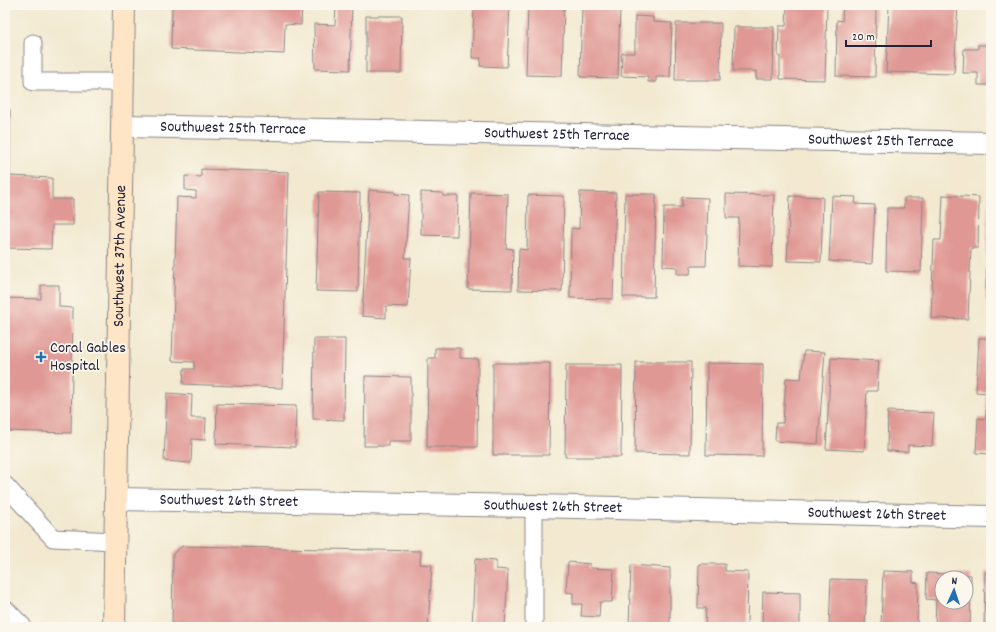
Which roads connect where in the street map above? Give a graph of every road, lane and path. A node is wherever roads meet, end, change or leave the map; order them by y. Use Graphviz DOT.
graph roads {
  1 [pos="124,5"];
  2 [pos="33,42"];
  3 [pos="123,82"];
  4 [pos="123,126"];
  5 [pos="991,143"];
  6 [pos="5,485"];
  7 [pos="116,499"];
  8 [pos="534,506"];
  9 [pos="991,517"];
  10 [pos="115,541"];
  11 [pos="5,612"];
  12 [pos="20,627"];
  13 [pos="114,627"];
  14 [pos="534,627"];
  1 -- 3 [label="main road, Southwest 37th Avenue"];
  2 -- 3 [label="lane"];
  3 -- 4 [label="main road, Southwest 37th Avenue"];
  4 -- 5 [label="street, Southwest 25th Terrace"];
  4 -- 7 [label="main road, Southwest 37th Avenue"];
  6 -- 10 [label="lane"];
  7 -- 8 [label="street, Southwest 26th Street"];
  7 -- 10 [label="main road, Southwest 37th Avenue"];
  8 -- 9 [label="street, Southwest 26th Street"];
  8 -- 14 [label="lane"];
  10 -- 13 [label="main road, Southwest 37th Avenue"];
  11 -- 12 [label="street"];
}
